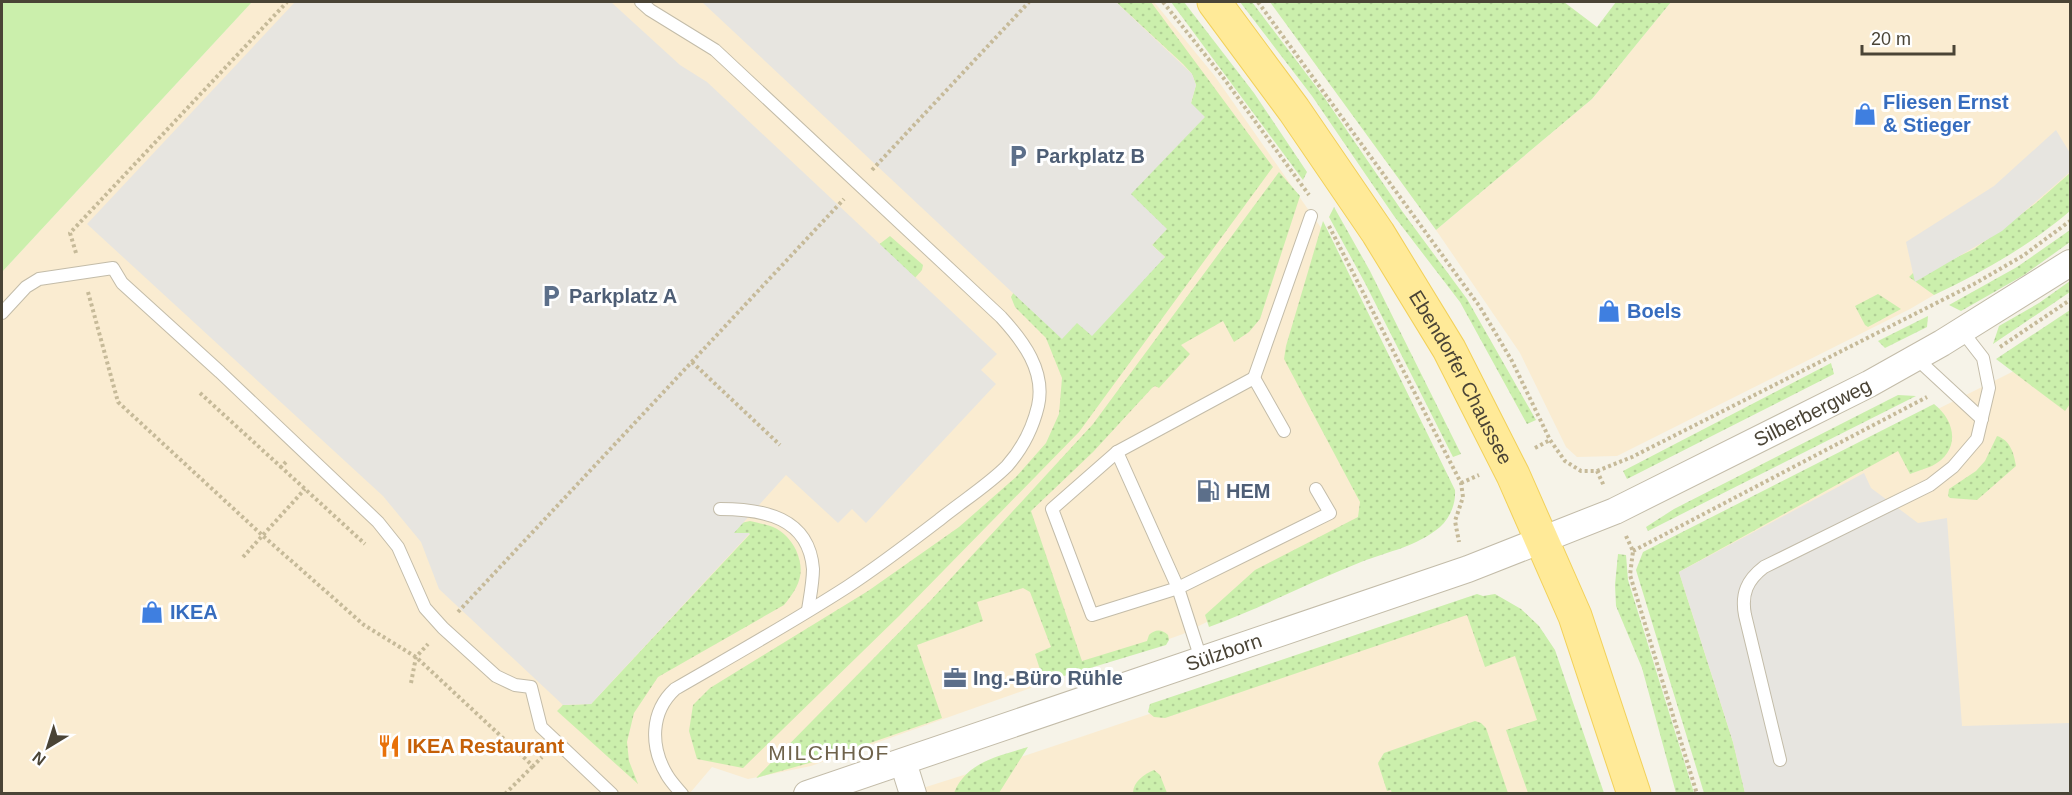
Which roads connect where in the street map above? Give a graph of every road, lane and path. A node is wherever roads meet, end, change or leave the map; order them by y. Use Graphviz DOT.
graph roads {
  1 [pos="287,2"];
  2 [pos="1029,2"];
  3 [pos="1163,2"];
  4 [pos="1214,2"];
  5 [pos="1258,2"];
  6 [pos="645,6"];
  7 [pos="859,184"];
  8 [pos="1305,189"];
  9 [pos="1318,217"];
  10 [pos="2070,221"];
  11 [pos="2070,263"];
  12 [pos="82,272"];
  13 [pos="2070,300"];
  14 [pos="2,313"];
  15 [pos="1962,331"];
  16 [pos="1994,350"];
  17 [pos="1916,358"];
  18 [pos="692,362"];
  19 [pos="1254,378"];
  20 [pos="200,393"];
  21 [pos="1922,400"];
  22 [pos="1982,419"];
  23 [pos="1284,430"];
  24 [pos="1550,440"];
  25 [pos="780,445"];
  26 [pos="1539,446"];
  27 [pos="1117,452"];
  28 [pos="281,467"];
  29 [pos="1597,471"];
  30 [pos="1470,479"];
  31 [pos="1461,483"];
  32 [pos="1603,485"];
  33 [pos="305,489"];
  34 [pos="1316,489"];
  35 [pos="720,509"];
  36 [pos="1455,521"];
  37 [pos="262,535"];
  38 [pos="1542,540"];
  39 [pos="1628,541"];
  40 [pos="1633,551"];
  41 [pos="243,556"];
  42 [pos="1178,588"];
  43 [pos="808,610"];
  44 [pos="443,628"];
  45 [pos="416,657"];
  46 [pos="1201,660"];
  47 [pos="411,683"];
  48 [pos="557,741"];
  49 [pos="1780,760"];
  50 [pos="903,762"];
  51 [pos="533,766"];
  52 [pos="505,794"];
  53 [pos="612,794"];
  54 [pos="682,794"];
  55 [pos="807,794"];
  56 [pos="913,794"];
  57 [pos="1634,794"];
  58 [pos="1697,794"];
  1 -- 12 [label="path"];
  2 -- 7 [label="path"];
  3 -- 8 [label="path"];
  4 -- 38 [label="main road, Ebendorfer Chaussee"];
  5 -- 24 [label="path"];
  6 -- 7 [label="lane"];
  7 -- 18 [label="path"];
  7 -- 43 [label="lane"];
  9 -- 19 [label="lane"];
  9 -- 31 [label="path"];
  10 -- 29 [label="path"];
  11 -- 15 [label="street, Silberbergweg"];
  12 -- 14 [label="lane"];
  12 -- 37 [label="path"];
  12 -- 44 [label="lane"];
  13 -- 16 [label="path"];
  15 -- 17 [label="street, Silberbergweg"];
  15 -- 22 [label="lane"];
  17 -- 22 [label="lane"];
  17 -- 38 [label="street, Silberbergweg"];
  18 -- 25 [label="path"];
  18 -- 44 [label="path"];
  19 -- 23 [label="lane"];
  19 -- 27 [label="lane"];
  20 -- 28 [label="path"];
  21 -- 40 [label="path, Silberbergweg"];
  22 -- 49 [label="lane"];
  24 -- 26 [label="path, Ebendorfer Chaussee"];
  24 -- 29 [label="path"];
  27 -- 42 [label="lane"];
  27 -- 42 [label="lane"];
  29 -- 32 [label="path"];
  30 -- 31 [label="path, Ebendorfer Chaussee"];
  31 -- 36 [label="path"];
  33 -- 37 [label="path"];
  34 -- 42 [label="lane"];
  35 -- 43 [label="lane"];
  37 -- 41 [label="path"];
  37 -- 45 [label="path"];
  38 -- 46 [label="street, Sülzborn"];
  38 -- 57 [label="main road, Ebendorfer Chaussee"];
  39 -- 40 [label="path"];
  40 -- 58 [label="path"];
  42 -- 46 [label="lane"];
  43 -- 54 [label="lane"];
  44 -- 45 [label="path"];
  44 -- 48 [label="lane"];
  45 -- 47 [label="path"];
  45 -- 51 [label="path"];
  46 -- 50 [label="street, Sülzborn"];
  48 -- 51 [label="path"];
  48 -- 53 [label="lane"];
  50 -- 55 [label="street, Sülzborn"];
  50 -- 56 [label="street"];
  51 -- 52 [label="path"];
}
